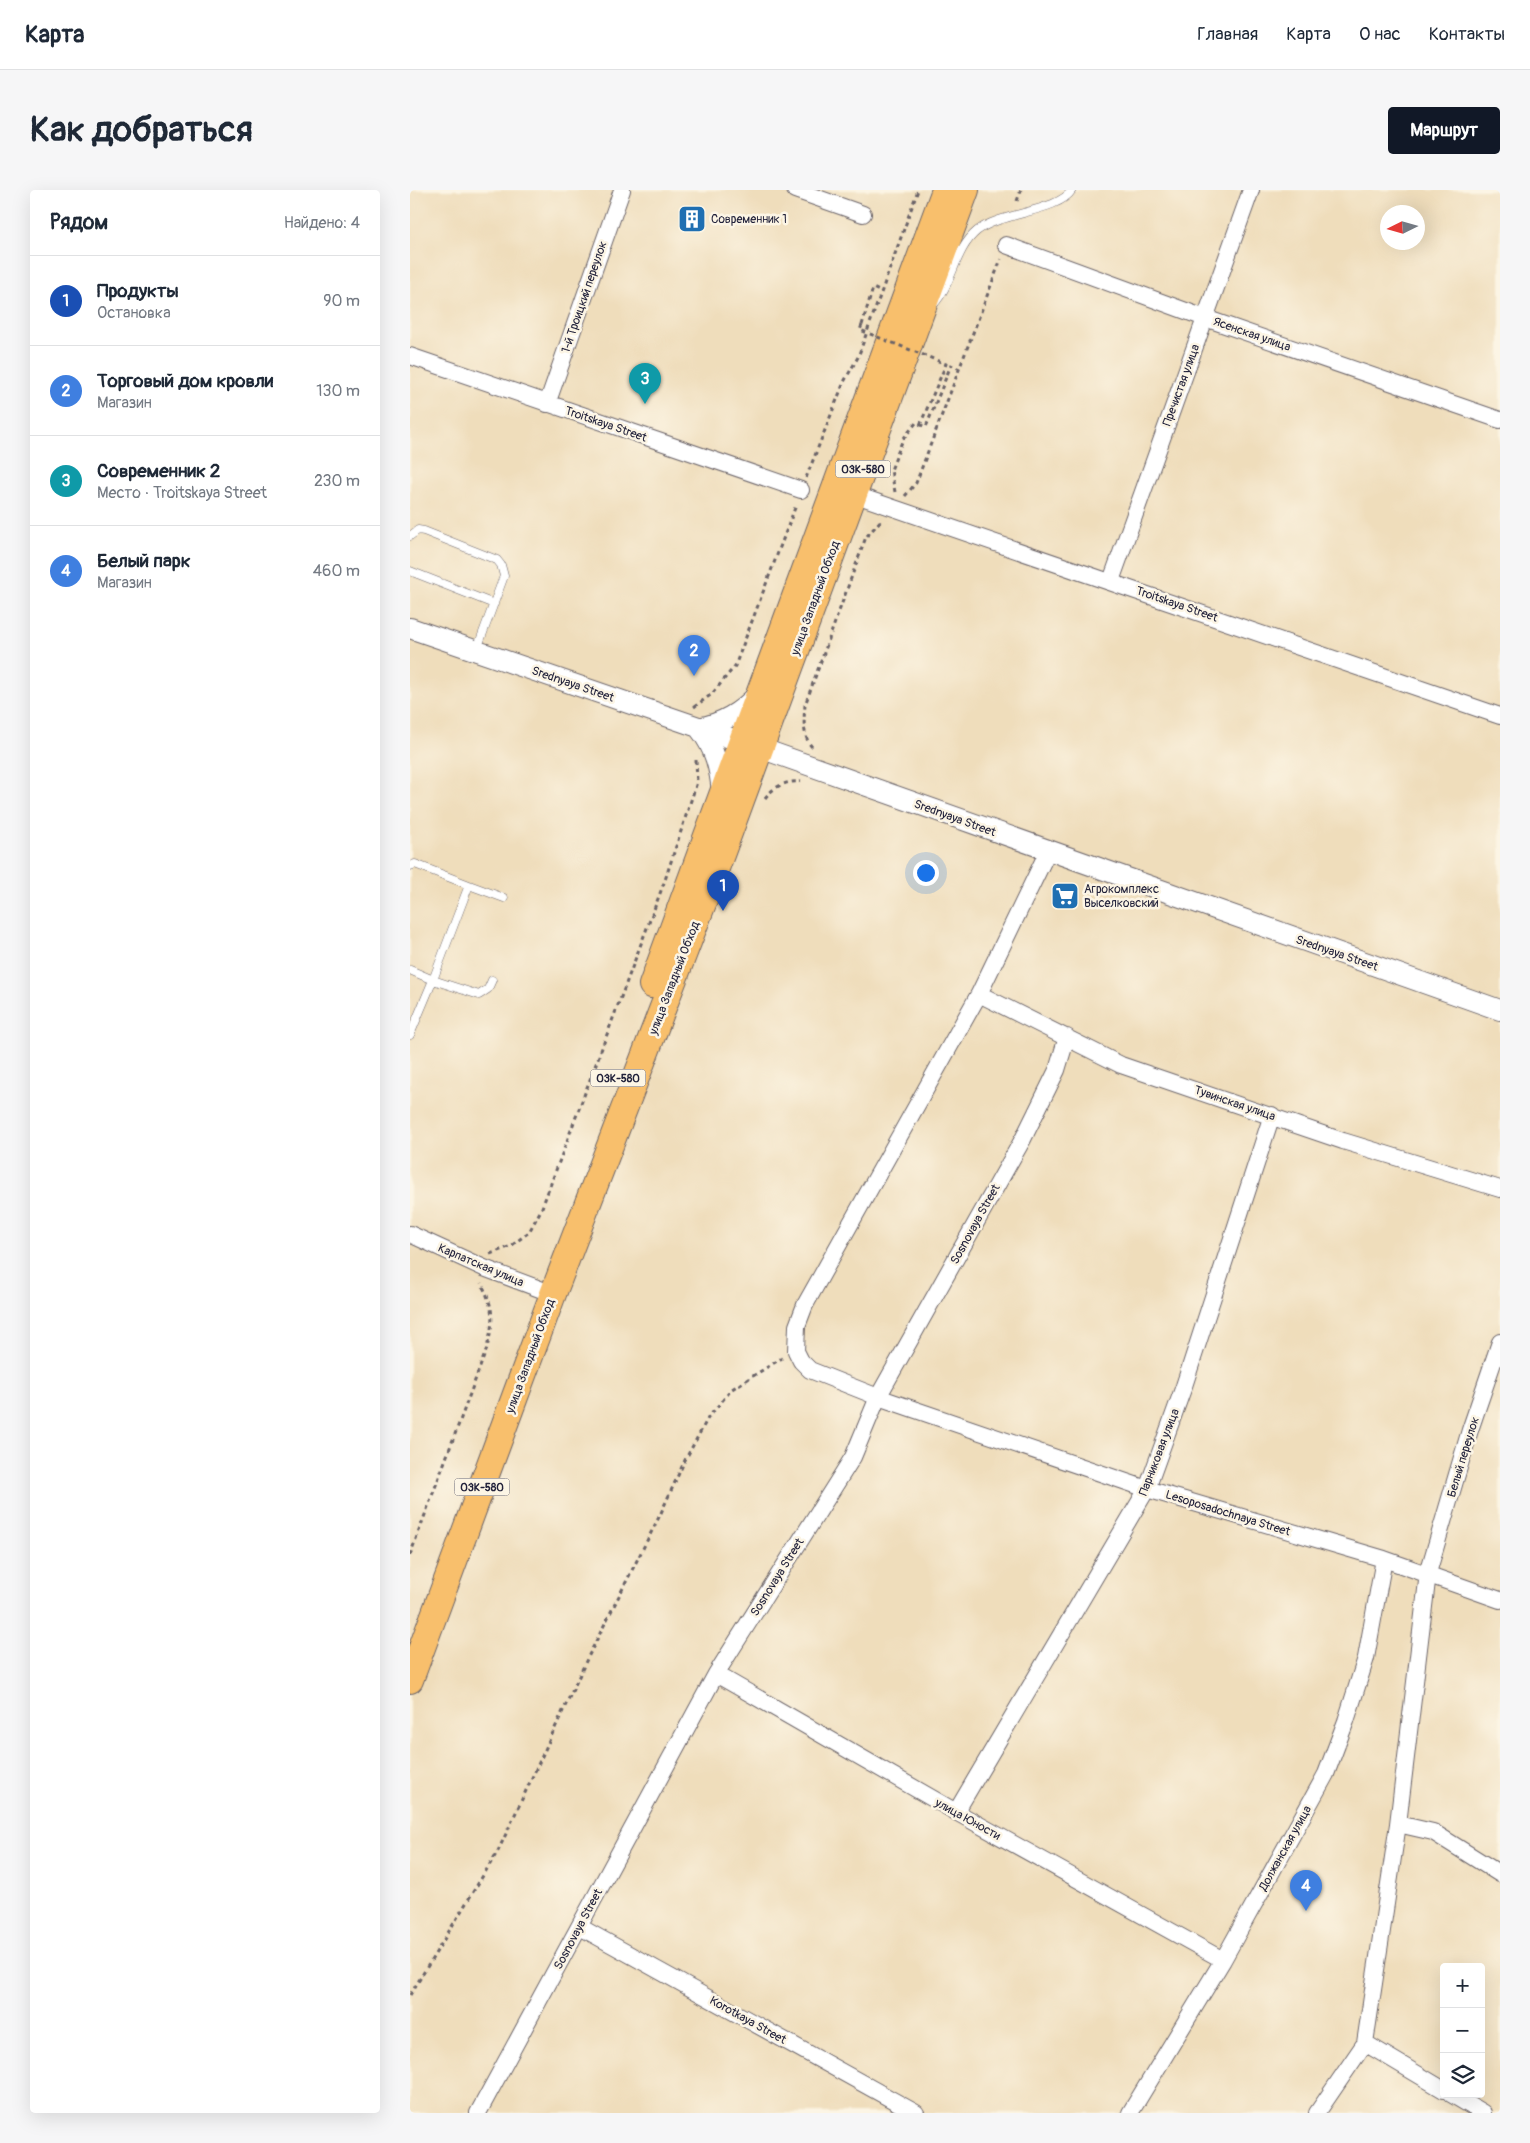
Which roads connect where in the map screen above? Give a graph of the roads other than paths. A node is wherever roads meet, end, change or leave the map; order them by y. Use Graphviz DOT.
graph roads {
  1 [pos="622,190"];
  2 [pos="795,190"];
  3 [pos="945,190"];
  4 [pos="966,190"];
  5 [pos="1072,190"];
  6 [pos="1251,190"];
  7 [pos="864,214"];
  8 [pos="1006,245"];
  9 [pos="1205,318"];
  10 [pos="916,324"];
  11 [pos="410,356"];
  12 [pos="547,404"];
  13 [pos="1500,420"];
  14 [pos="801,490"];
  15 [pos="853,494"];
  16 [pos="410,536"];
  17 [pos="410,571"];
  18 [pos="1112,581"];
  19 [pos="494,604"];
  20 [pos="410,628"];
  21 [pos="477,651"];
  22 [pos="760,692"];
  23 [pos="1500,716"];
  24 [pos="694,721"];
  25 [pos="751,745"];
  26 [pos="723,796"];
  27 [pos="1048,851"];
  28 [pos="410,866"];
  29 [pos="469,885"];
  30 [pos="504,898"];
  31 [pos="410,970"];
  32 [pos="433,980"];
  33 [pos="492,980"];
  34 [pos="979,994"];
  35 [pos="1500,1010"];
  36 [pos="410,1035"];
  37 [pos="1067,1037"];
  38 [pos="1272,1115"];
  39 [pos="1500,1189"];
  40 [pos="410,1234"];
  41 [pos="546,1291"];
  42 [pos="1500,1342"];
  43 [pos="878,1397"];
  44 [pos="1147,1488"];
  45 [pos="1384,1560"];
  46 [pos="1428,1573"];
  47 [pos="1500,1600"];
  48 [pos="410,1640"];
  49 [pos="716,1674"];
  50 [pos="410,1680"];
  51 [pos="956,1812"];
  52 [pos="1398,1824"];
  53 [pos="1500,1874"];
  54 [pos="580,1926"];
  55 [pos="1223,1960"];
  56 [pos="1365,2043"];
  57 [pos="1440,2088"];
  58 [pos="1458,2098"];
  59 [pos="478,2113"];
  60 [pos="916,2113"];
  61 [pos="1130,2113"];
  62 [pos="1317,2113"];
  63 [pos="1482,2113"];
  1 -- 12 [label="street, 1-й Троицкий переулок"];
  2 -- 7 [label="street"];
  3 -- 22 [label="highway, улица Западный Обход / 03К-580"];
  4 -- 10 [label="highway, улица Западный Обход / 03К-580"];
  5 -- 10 [label="lane"];
  6 -- 9 [label="street, Пречистая улица"];
  8 -- 9 [label="street, Ясенская улица"];
  9 -- 13 [label="street, Ясенская улица"];
  9 -- 18 [label="street, Пречистая улица"];
  10 -- 15 [label="highway, улица Западный Обход / 03К-580"];
  11 -- 12 [label="street, Troitskaya Street"];
  12 -- 14 [label="street, Troitskaya Street"];
  15 -- 18 [label="street, Troitskaya Street"];
  15 -- 25 [label="highway, улица Западный Обход / 03К-580"];
  16 -- 19 [label="lane"];
  17 -- 19 [label="lane"];
  18 -- 23 [label="street, Troitskaya Street"];
  19 -- 21 [label="lane"];
  20 -- 21 [label="street, Srednyaya Street"];
  21 -- 24 [label="street, Srednyaya Street"];
  22 -- 24 [label="street"];
  22 -- 25 [label="highway, улица Западный Обход / 03К-580"];
  24 -- 25 [label="street, Srednyaya Street"];
  24 -- 26 [label="street"];
  25 -- 26 [label="highway, улица Западный Обход / 03К-580"];
  25 -- 27 [label="street, Srednyaya Street"];
  25 -- 41 [label="highway, улица Западный Обход / 03К-580"];
  26 -- 41 [label="highway, улица Западный Обход / 03К-580"];
  27 -- 34 [label="street"];
  27 -- 35 [label="street, Srednyaya Street"];
  28 -- 29 [label="lane"];
  29 -- 30 [label="lane"];
  29 -- 32 [label="lane"];
  31 -- 32 [label="lane"];
  32 -- 33 [label="lane"];
  32 -- 36 [label="lane"];
  34 -- 37 [label="street, Тувинская улица"];
  34 -- 43 [label="street, Lesoposadochnaya Street"];
  37 -- 38 [label="street, Тувинская улица"];
  37 -- 43 [label="street, Sosnovaya Street"];
  38 -- 39 [label="street, Тувинская улица"];
  38 -- 44 [label="street, Парниковая улица"];
  40 -- 41 [label="street, Карпатская улица"];
  41 -- 48 [label="highway, улица Западный Обход / 03К-580"];
  41 -- 50 [label="highway, улица Западный Обход / 03К-580"];
  42 -- 46 [label="street, Белый переулок"];
  43 -- 44 [label="street, Lesoposadochnaya Street"];
  43 -- 49 [label="street, Sosnovaya Street"];
  44 -- 45 [label="street, Lesoposadochnaya Street"];
  44 -- 51 [label="street, Парниковая улица"];
  45 -- 46 [label="street, Lesoposadochnaya Street"];
  45 -- 55 [label="street, Должанская улица"];
  46 -- 47 [label="street, Lesoposadochnaya Street"];
  46 -- 52 [label="street"];
  49 -- 51 [label="street, улица Юности"];
  49 -- 54 [label="street, Sosnovaya Street"];
  51 -- 55 [label="street, улица Юности"];
  52 -- 53 [label="street"];
  52 -- 56 [label="street"];
  54 -- 59 [label="street, Sosnovaya Street"];
  54 -- 60 [label="street, Korotkaya Street"];
  55 -- 61 [label="street, Должанская улица"];
  56 -- 57 [label="street"];
  56 -- 62 [label="street"];
  58 -- 63 [label="street"];
}
